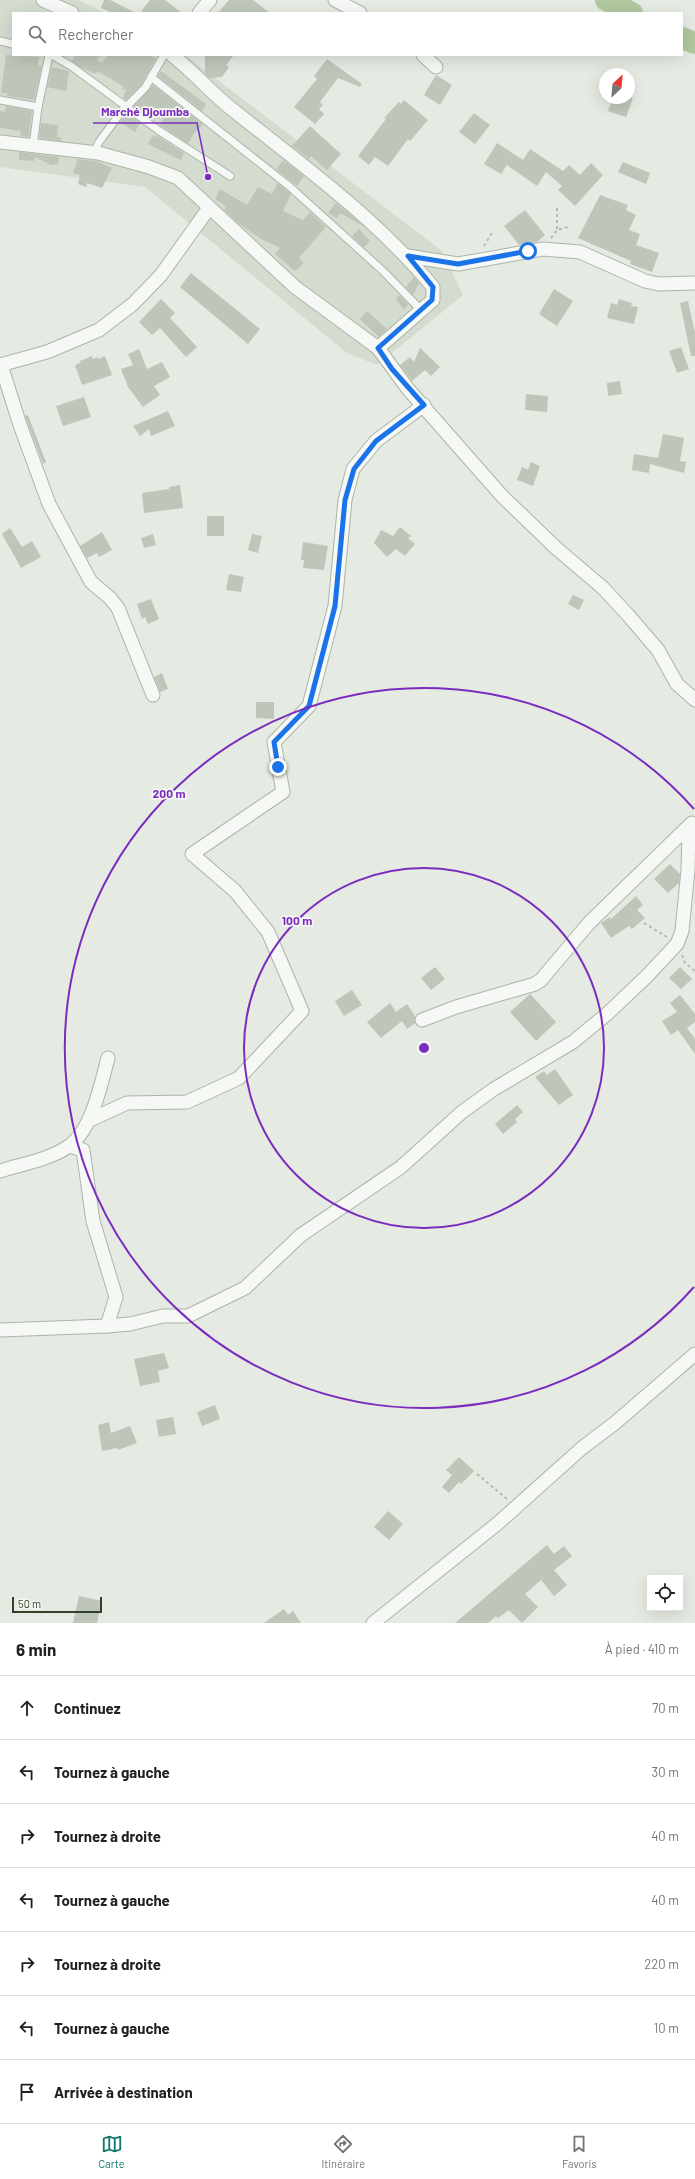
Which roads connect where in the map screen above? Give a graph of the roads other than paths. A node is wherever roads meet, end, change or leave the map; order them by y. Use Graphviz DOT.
graph roads {
  1 [pos="43,0"];
  2 [pos="210,0"];
  3 [pos="335,0"];
  4 [pos="70,12"];
  5 [pos="200,12"];
  6 [pos="358,12"];
  7 [pos="0,41"];
  8 [pos="12,44"];
  9 [pos="51,56"];
  10 [pos="53,56"];
  11 [pos="163,56"];
  12 [pos="173,56"];
  13 [pos="424,56"];
  14 [pos="436,67"];
  15 [pos="151,77"];
  16 [pos="0,100"];
  17 [pos="127,106"];
  18 [pos="38,107"];
  19 [pos="0,142"];
  20 [pos="33,147"];
  21 [pos="94,152"];
  22 [pos="230,176"];
  23 [pos="209,208"];
  24 [pos="408,256"];
  25 [pos="695,283"];
  26 [pos="422,311"];
  27 [pos="378,348"];
  28 [pos="0,365"];
  29 [pos="424,405"];
  30 [pos="153,695"];
  31 [pos="695,700"];
  32 [pos="692,824"];
  33 [pos="422,1020"];
  34 [pos="108,1058"];
  35 [pos="90,1120"];
  36 [pos="70,1146"];
  37 [pos="0,1171"];
  38 [pos="107,1326"];
  39 [pos="0,1330"];
  40 [pos="695,1354"];
  41 [pos="373,1623"];
  1 -- 4 [label="street"];
  2 -- 5 [label="street"];
  3 -- 6 [label="street"];
  7 -- 8 [label="lane"];
  9 -- 18 [label="lane"];
  10 -- 17 [label="lane"];
  11 -- 15 [label="lane"];
  12 -- 24 [label="street"];
  13 -- 14 [label="street"];
  15 -- 17 [label="lane"];
  15 -- 26 [label="lane"];
  16 -- 18 [label="lane"];
  17 -- 21 [label="lane"];
  17 -- 22 [label="lane"];
  18 -- 20 [label="lane"];
  19 -- 20 [label="street"];
  20 -- 21 [label="street"];
  21 -- 23 [label="street"];
  23 -- 27 [label="street"];
  23 -- 28 [label="street"];
  24 -- 25 [label="street"];
  24 -- 26 [label="street"];
  26 -- 27 [label="street"];
  27 -- 29 [label="street"];
  28 -- 30 [label="street"];
  29 -- 31 [label="street"];
  29 -- 35 [label="street"];
  32 -- 33 [label="street"];
  32 -- 38 [label="street"];
  34 -- 35 [label="street"];
  35 -- 36 [label="street"];
  36 -- 37 [label="street"];
  36 -- 38 [label="street"];
  38 -- 39 [label="street"];
  40 -- 41 [label="street"];
}
